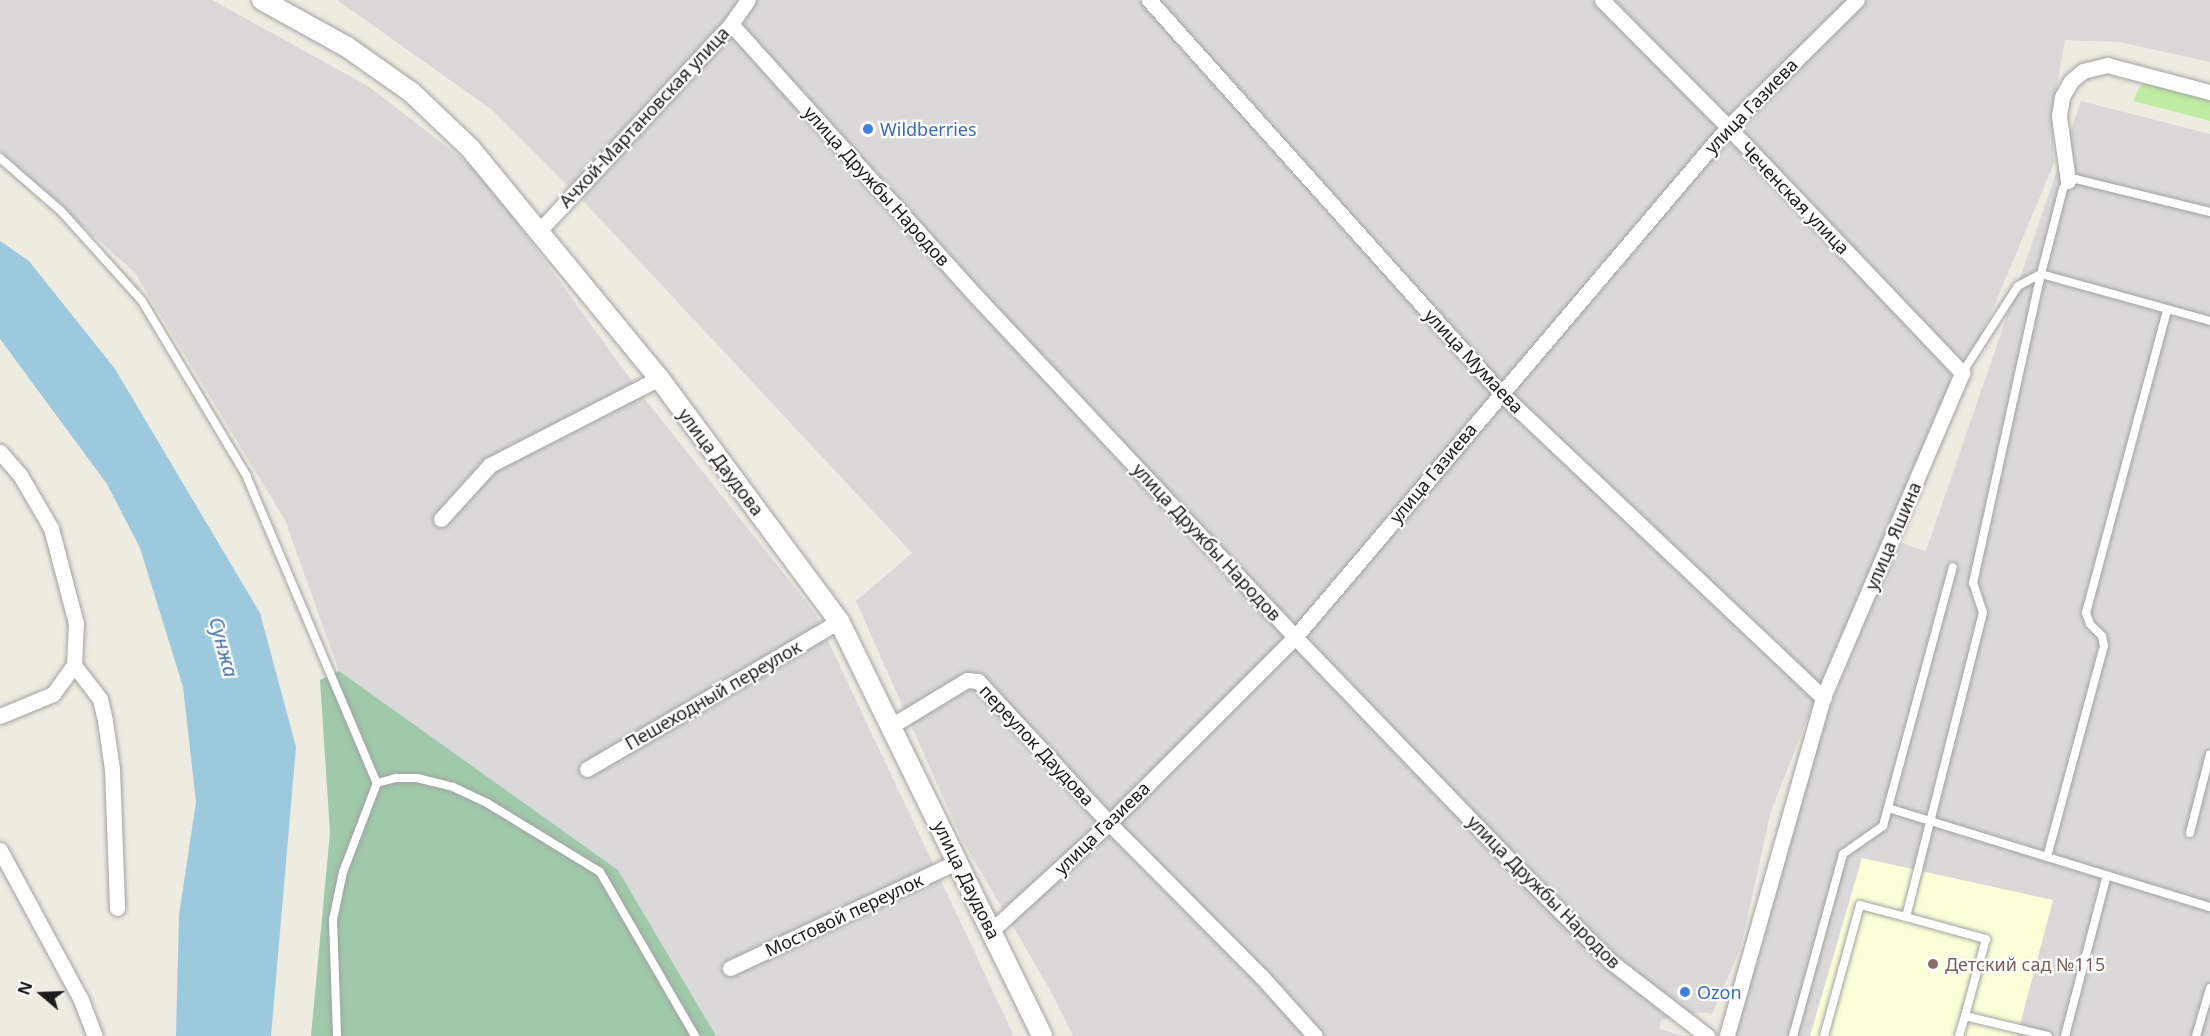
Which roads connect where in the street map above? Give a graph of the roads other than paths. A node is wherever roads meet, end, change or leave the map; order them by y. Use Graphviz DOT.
graph roads {
  1 [pos="262,0"];
  2 [pos="748,0"];
  3 [pos="1149,0"];
  4 [pos="1602,0"];
  5 [pos="1857,0"];
  6 [pos="731,24"];
  7 [pos="2210,92"];
  8 [pos="1728,127"];
  9 [pos="0,158"];
  10 [pos="2068,181"];
  11 [pos="2210,212"];
  12 [pos="538,232"];
  13 [pos="2041,274"];
  14 [pos="2168,310"];
  15 [pos="2210,321"];
  16 [pos="1962,373"];
  17 [pos="659,378"];
  18 [pos="1501,393"];
  19 [pos="0,452"];
  20 [pos="441,519"];
  21 [pos="1953,567"];
  22 [pos="839,621"];
  23 [pos="1295,637"];
  24 [pos="74,665"];
  25 [pos="1823,698"];
  26 [pos="0,717"];
  27 [pos="891,726"];
  28 [pos="2210,754"];
  29 [pos="586,769"];
  30 [pos="376,783"];
  31 [pos="1888,808"];
  32 [pos="1932,821"];
  33 [pos="1109,823"];
  34 [pos="2190,833"];
  35 [pos="0,850"];
  36 [pos="2047,857"];
  37 [pos="958,861"];
  38 [pos="2107,875"];
  39 [pos="2210,907"];
  40 [pos="117,908"];
  41 [pos="1905,917"];
  42 [pos="992,930"];
  43 [pos="730,968"];
  44 [pos="2210,988"];
  45 [pos="1965,1016"];
  46 [pos="94,1036"];
  47 [pos="337,1036"];
  48 [pos="695,1036"];
  49 [pos="1042,1036"];
  50 [pos="1315,1036"];
  51 [pos="1707,1036"];
  52 [pos="1727,1036"];
  53 [pos="1793,1036"];
  54 [pos="1824,1036"];
  55 [pos="1959,1036"];
  56 [pos="2048,1036"];
  57 [pos="2065,1036"];
  58 [pos="2196,1036"];
  1 -- 12 [label="street, улица Даудова"];
  2 -- 6 [label="street, Ачхой-Мартановская улица"];
  3 -- 18 [label="street, улица Мумаева"];
  4 -- 8 [label="street, Чеченская улица"];
  5 -- 8 [label="street, улица Газиева"];
  6 -- 12 [label="street, Ачхой-Мартановская улица"];
  6 -- 23 [label="street, улица Дружбы Народов"];
  7 -- 10 [label="street"];
  8 -- 16 [label="street, Чеченская улица"];
  8 -- 18 [label="street, улица Газиева"];
  9 -- 30 [label="lane"];
  10 -- 11 [label="lane"];
  10 -- 13 [label="lane"];
  12 -- 17 [label="street, улица Даудова"];
  13 -- 14 [label="lane"];
  13 -- 16 [label="lane"];
  13 -- 32 [label="lane"];
  14 -- 15 [label="lane"];
  14 -- 36 [label="lane"];
  16 -- 25 [label="street, улица Яшина"];
  17 -- 20 [label="street"];
  17 -- 22 [label="street, улица Даудова"];
  18 -- 23 [label="street, улица Газиева"];
  18 -- 25 [label="street, улица Мумаева"];
  19 -- 24 [label="street"];
  21 -- 31 [label="lane"];
  22 -- 27 [label="street, улица Даудова"];
  22 -- 29 [label="street, Пешеходный переулок"];
  23 -- 33 [label="street, улица Газиева"];
  23 -- 51 [label="street, улица Дружбы Народов"];
  24 -- 26 [label="street"];
  24 -- 40 [label="street"];
  25 -- 52 [label="street, улица Яшина"];
  27 -- 33 [label="street, переулок Даудова"];
  27 -- 37 [label="street, улица Даудова"];
  28 -- 34 [label="lane"];
  30 -- 47 [label="lane"];
  30 -- 48 [label="lane"];
  31 -- 32 [label="lane"];
  31 -- 53 [label="lane"];
  32 -- 36 [label="lane"];
  32 -- 41 [label="lane"];
  33 -- 42 [label="street, улица Газиева"];
  33 -- 50 [label="street, переулок Даудова"];
  35 -- 46 [label="street"];
  36 -- 38 [label="lane"];
  37 -- 42 [label="street, улица Даудова"];
  37 -- 43 [label="street, Мостовой переулок"];
  38 -- 39 [label="lane"];
  38 -- 57 [label="lane"];
  41 -- 45 [label="lane"];
  41 -- 54 [label="lane"];
  42 -- 49 [label="street, улица Даудова"];
  44 -- 58 [label="lane"];
  45 -- 55 [label="lane"];
  45 -- 56 [label="lane"];
}
